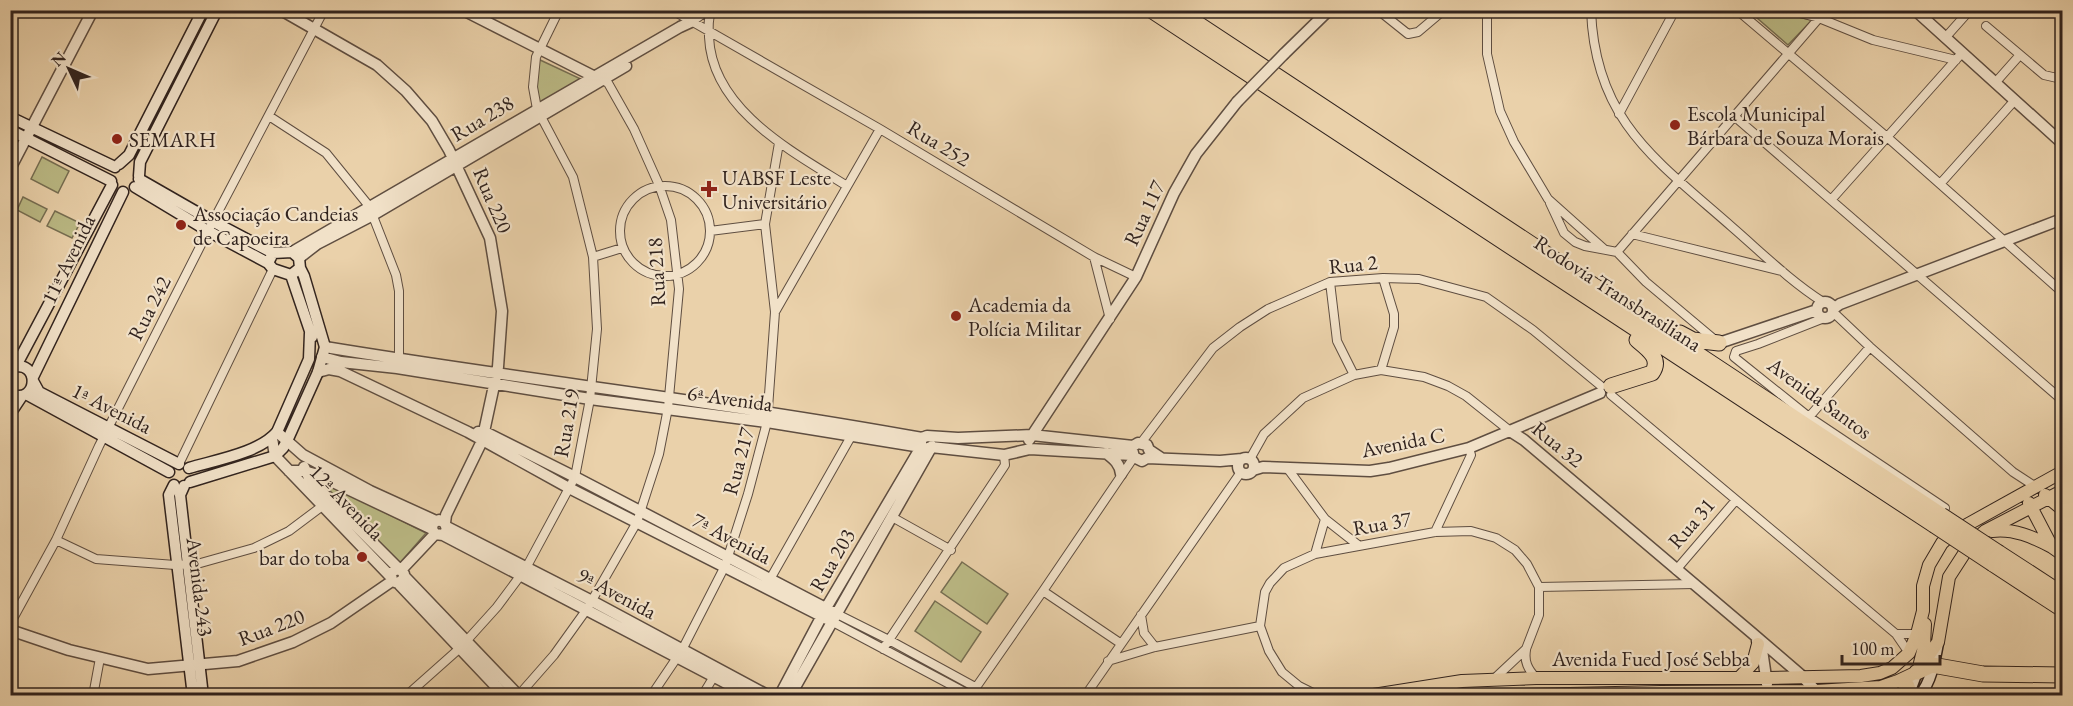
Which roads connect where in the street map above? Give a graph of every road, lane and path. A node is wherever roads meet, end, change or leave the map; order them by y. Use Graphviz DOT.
graph roads {
  1 [pos="93,10"];
  2 [pos="203,10"];
  3 [pos="217,10"];
  4 [pos="281,10"];
  5 [pos="324,10"];
  6 [pos="463,10"];
  7 [pos="559,10"];
  8 [pos="672,10"];
  9 [pos="710,10"];
  10 [pos="1151,10"];
  11 [pos="1177,10"];
  12 [pos="1329,10"];
  13 [pos="1378,10"];
  14 [pos="1444,10"];
  15 [pos="1487,10"];
  16 [pos="1591,10"];
  17 [pos="1675,10"];
  18 [pos="1737,10"];
  19 [pos="1789,10"];
  20 [pos="1826,10"];
  21 [pos="1915,10"];
  22 [pos="1970,10"];
  23 [pos="1819,18"];
  24 [pos="693,21"];
  25 [pos="1986,26"];
  26 [pos="315,28"];
  27 [pos="709,30"];
  28 [pos="1945,38"];
  29 [pos="539,49"];
  30 [pos="1789,53"];
  31 [pos="1959,56"];
  32 [pos="2019,56"];
  33 [pos="2062,76"];
  34 [pos="598,78"];
  35 [pos="1995,82"];
  36 [pos="2015,100"];
  37 [pos="539,112"];
  38 [pos="1619,114"];
  39 [pos="268,116"];
  40 [pos="1734,116"];
  41 [pos="10,117"];
  42 [pos="880,129"];
  43 [pos="10,130"];
  44 [pos="30,134"];
  45 [pos="1887,137"];
  46 [pos="779,143"];
  47 [pos="2062,143"];
  48 [pos="455,162"];
  49 [pos="117,165"];
  50 [pos="10,169"];
  51 [pos="138,180"];
  52 [pos="1679,180"];
  53 [pos="111,183"];
  54 [pos="1941,184"];
  55 [pos="659,185"];
  56 [pos="847,186"];
  57 [pos="123,192"];
  58 [pos="1548,199"];
  59 [pos="1831,200"];
  60 [pos="371,211"];
  61 [pos="2062,219"];
  62 [pos="765,224"];
  63 [pos="211,227"];
  64 [pos="710,231"];
  65 [pos="1632,234"];
  66 [pos="2003,241"];
  67 [pos="622,248"];
  68 [pos="1604,249"];
  69 [pos="1617,252"];
  70 [pos="593,257"];
  71 [pos="1094,257"];
  72 [pos="271,262"];
  73 [pos="296,263"];
  74 [pos="1784,272"];
  75 [pos="678,274"];
  76 [pos="1916,275"];
  77 [pos="1136,278"];
  78 [pos="1383,278"];
  79 [pos="1330,282"];
  80 [pos="2062,292"];
  81 [pos="1581,294"];
  82 [pos="1629,309"];
  83 [pos="1827,309"];
  84 [pos="775,312"];
  85 [pos="1110,320"];
  86 [pos="310,333"];
  87 [pos="1754,333"];
  88 [pos="1719,343"];
  89 [pos="1758,344"];
  90 [pos="1870,347"];
  91 [pos="324,352"];
  92 [pos="397,363"];
  93 [pos="12,367"];
  94 [pos="341,367"];
  95 [pos="1382,370"];
  96 [pos="318,372"];
  97 [pos="1354,375"];
  98 [pos="496,378"];
  99 [pos="33,379"];
  100 [pos="592,387"];
  101 [pos="1606,390"];
  102 [pos="19,394"];
  103 [pos="670,397"];
  104 [pos="590,399"];
  105 [pos="2062,400"];
  106 [pos="668,408"];
  107 [pos="10,414"];
  108 [pos="768,417"];
  109 [pos="1809,417"];
  110 [pos="1527,423"];
  111 [pos="853,430"];
  112 [pos="1510,431"];
  113 [pos="106,432"];
  114 [pos="274,435"];
  115 [pos="1032,435"];
  116 [pos="483,437"];
  117 [pos="1524,440"];
  118 [pos="287,441"];
  119 [pos="927,442"];
  120 [pos="1469,448"];
  121 [pos="1024,450"];
  122 [pos="1140,452"];
  123 [pos="1106,453"];
  124 [pos="303,455"];
  125 [pos="1004,455"];
  126 [pos="275,456"];
  127 [pos="182,465"];
  128 [pos="1248,466"];
  129 [pos="1288,469"];
  130 [pos="289,471"];
  131 [pos="304,471"];
  132 [pos="169,472"];
  133 [pos="2013,472"];
  134 [pos="2062,472"];
  135 [pos="1121,474"];
  136 [pos="575,477"];
  137 [pos="182,485"];
  138 [pos="569,488"];
  139 [pos="2031,490"];
  140 [pos="2062,491"];
  141 [pos="2049,498"];
  142 [pos="1736,500"];
  143 [pos="327,503"];
  144 [pos="2032,508"];
  145 [pos="2062,509"];
  146 [pos="639,517"];
  147 [pos="892,517"];
  148 [pos="1325,519"];
  149 [pos="1937,520"];
  150 [pos="1968,524"];
  151 [pos="440,526"];
  152 [pos="1985,531"];
  153 [pos="1435,532"];
  154 [pos="56,540"];
  155 [pos="1358,545"];
  156 [pos="951,550"];
  157 [pos="2057,550"];
  158 [pos="1315,554"];
  159 [pos="1996,558"];
  160 [pos="727,562"];
  161 [pos="183,565"];
  162 [pos="1676,570"];
  163 [pos="523,572"];
  164 [pos="397,576"];
  165 [pos="767,584"];
  166 [pos="1694,584"];
  167 [pos="1539,587"];
  168 [pos="1043,591"];
  169 [pos="2062,594"];
  170 [pos="590,605"];
  171 [pos="2062,609"];
  172 [pos="1923,611"];
  173 [pos="828,615"];
  174 [pos="1141,615"];
  175 [pos="10,624"];
  176 [pos="1260,626"];
  177 [pos="10,630"];
  178 [pos="1896,633"];
  179 [pos="1917,634"];
  180 [pos="1755,639"];
  181 [pos="889,640"];
  182 [pos="1938,642"];
  183 [pos="1120,644"];
  184 [pos="463,645"];
  185 [pos="1155,647"];
  186 [pos="883,649"];
  187 [pos="1526,649"];
  188 [pos="1908,653"];
  189 [pos="680,654"];
  190 [pos="100,658"];
  191 [pos="1108,662"];
  192 [pos="1932,665"];
  193 [pos="195,666"];
  194 [pos="1917,672"];
  195 [pos="716,673"];
  196 [pos="2062,675"];
  197 [pos="1802,676"];
  198 [pos="1536,678"];
  199 [pos="1739,678"];
  200 [pos="1767,678"];
  201 [pos="1493,680"];
  202 [pos="1898,681"];
  203 [pos="1299,686"];
  204 [pos="1816,691"];
  205 [pos="972,693"];
  206 [pos="1767,693"];
  207 [pos="1659,694"];
  208 [pos="1741,694"];
  209 [pos="1911,694"];
  210 [pos="518,695"];
  211 [pos="781,695"];
  212 [pos="93,696"];
  213 [pos="193,696"];
  214 [pos="203,696"];
  215 [pos="406,696"];
  216 [pos="505,696"];
  217 [pos="651,696"];
  218 [pos="702,696"];
  219 [pos="751,696"];
  220 [pos="769,696"];
  221 [pos="790,696"];
  222 [pos="1085,696"];
  223 [pos="1301,696"];
  224 [pos="1319,696"];
  225 [pos="1367,696"];
  226 [pos="1480,696"];
  1 -- 44 [label="street"];
  2 -- 49 [label="street"];
  3 -- 51 [label="street"];
  4 -- 26 [label="street, Rua 220"];
  5 -- 26 [label="street, Rua 242"];
  6 -- 29 [label="street"];
  7 -- 29 [label="street, Rua 219"];
  8 -- 24 [label="street, Rua 252"];
  9 -- 24 [label="street, Rua 238"];
  9 -- 27 [label="street"];
  10 -- 81 [label="highway, Rodovia Transbrasiliana"];
  11 -- 82 [label="highway, Rodovia Transbrasiliana"];
  12 -- 77 [label="street, Rua 117, bridge"];
  13 -- 14 [label="street"];
  15 -- 58 [label="street"];
  16 -- 38 [label="street"];
  17 -- 38 [label="street"];
  18 -- 30 [label="street"];
  19 -- 23 [label="street"];
  20 -- 23 [label="street"];
  21 -- 28 [label="street"];
  22 -- 28 [label="street"];
  23 -- 30 [label="street"];
  23 -- 31 [label="street"];
  24 -- 27 [label="street, Rua 252"];
  24 -- 34 [label="street, Rua 238"];
  25 -- 32 [label="street"];
  26 -- 39 [label="street, Rua 242"];
  26 -- 48 [label="street, Rua 220"];
  27 -- 42 [label="street, Rua 252"];
  27 -- 46 [label="street"];
  28 -- 31 [label="street"];
  29 -- 34 [label="street"];
  29 -- 37 [label="street, Rua 219"];
  30 -- 40 [label="street"];
  30 -- 45 [label="street"];
  31 -- 35 [label="street"];
  31 -- 45 [label="street"];
  32 -- 33 [label="street"];
  32 -- 35 [label="street"];
  34 -- 37 [label="street, Rua 238"];
  34 -- 55 [label="street, Rua 218"];
  35 -- 36 [label="street"];
  36 -- 47 [label="street"];
  36 -- 54 [label="street"];
  37 -- 48 [label="street, Rua 238"];
  37 -- 70 [label="street, Rua 219"];
  38 -- 52 [label="street"];
  39 -- 60 [label="street"];
  39 -- 63 [label="street, Rua 242"];
  40 -- 52 [label="street"];
  40 -- 59 [label="street"];
  41 -- 44 [label="street"];
  42 -- 56 [label="street"];
  42 -- 71 [label="street, Rua 252"];
  43 -- 44 [label="street"];
  44 -- 49 [label="street"];
  44 -- 50 [label="street"];
  44 -- 53 [label="street"];
  45 -- 54 [label="street"];
  45 -- 59 [label="street"];
  46 -- 56 [label="street"];
  46 -- 62 [label="street, Rua 217"];
  48 -- 60 [label="street, Rua 238"];
  48 -- 98 [label="street, Rua 220"];
  49 -- 51 [label="street"];
  49 -- 53 [label="street"];
  51 -- 57 [label="street"];
  51 -- 63 [label="street"];
  52 -- 65 [label="street"];
  52 -- 74 [label="street"];
  53 -- 57 [label="street"];
  53 -- 93 [label="street, 11ª Avenida"];
  54 -- 66 [label="street"];
  55 -- 64 [label="street"];
  55 -- 67 [label="street"];
  55 -- 75 [label="street, Rua 218"];
  56 -- 84 [label="street"];
  57 -- 99 [label="street, 11ª Avenida"];
  58 -- 68 [label="street"];
  58 -- 68 [label="street"];
  59 -- 76 [label="street"];
  60 -- 73 [label="street, Rua 238"];
  60 -- 92 [label="street"];
  61 -- 66 [label="street, Avenida Santos"];
  62 -- 64 [label="street"];
  62 -- 84 [label="street, Rua 217"];
  63 -- 72 [label="street"];
  63 -- 113 [label="street, Rua 242"];
  64 -- 75 [label="street"];
  65 -- 69 [label="street"];
  65 -- 74 [label="street"];
  66 -- 76 [label="street, Avenida Santos"];
  66 -- 80 [label="street"];
  67 -- 70 [label="street"];
  67 -- 75 [label="street"];
  68 -- 69 [label="street"];
  69 -- 88 [label="street"];
  70 -- 100 [label="street, Rua 219"];
  71 -- 77 [label="street, Rua 252"];
  71 -- 85 [label="street"];
  72 -- 73 [label="street"];
  72 -- 73 [label="street"];
  72 -- 127 [label="street"];
  73 -- 86 [label="street"];
  73 -- 91 [label="street"];
  74 -- 83 [label="street"];
  75 -- 103 [label="street, Rua 218"];
  76 -- 83 [label="street, Avenida Santos"];
  76 -- 105 [label="street"];
  77 -- 85 [label="street, Rua 117"];
  78 -- 79 [label="street, Rua 2"];
  78 -- 95 [label="street"];
  78 -- 101 [label="street, Rua 2"];
  79 -- 97 [label="street"];
  79 -- 122 [label="street, Rua 2"];
  81 -- 101 [label="highway"];
  81 -- 149 [label="highway, Rodovia Transbrasiliana"];
  82 -- 88 [label="highway"];
  82 -- 149 [label="highway, Rodovia Transbrasiliana"];
  83 -- 87 [label="street, Avenida Santos"];
  83 -- 89 [label="street, Avenida Santos"];
  83 -- 90 [label="street"];
  84 -- 108 [label="street, Rua 217"];
  85 -- 115 [label="street, Rua 117"];
  86 -- 91 [label="street"];
  86 -- 114 [label="street"];
  87 -- 88 [label="street, Avenida Santos"];
  87 -- 89 [label="street"];
  89 -- 109 [label="street, Avenida Santos"];
  90 -- 109 [label="street"];
  90 -- 133 [label="street"];
  91 -- 92 [label="street, 6ª Avenida"];
  91 -- 94 [label="street, 6ª Avenida"];
  91 -- 96 [label="street"];
  92 -- 94 [label="street, 6ª Avenida"];
  92 -- 98 [label="street, 6ª Avenida"];
  93 -- 99 [label="street, 1ª Avenida"];
  94 -- 96 [label="street, 7ª Avenida"];
  94 -- 116 [label="street, 7ª Avenida"];
  95 -- 97 [label="street, Rua 32"];
  95 -- 112 [label="street, Rua 32"];
  96 -- 118 [label="street"];
  97 -- 128 [label="street, Rua 32"];
  98 -- 100 [label="street, 6ª Avenida"];
  98 -- 104 [label="street, 6ª Avenida"];
  98 -- 116 [label="street, Rua 220"];
  99 -- 102 [label="street, 11ª Avenida"];
  99 -- 113 [label="street, 1ª Avenida"];
  100 -- 103 [label="street, 6ª Avenida"];
  100 -- 104 [label="street, Rua 219"];
  101 -- 110 [label="street"];
  101 -- 142 [label="street, Rua 2"];
  102 -- 107 [label="street"];
  102 -- 113 [label="street, 1ª Avenida"];
  103 -- 106 [label="street, Rua 218"];
  103 -- 108 [label="street, 6ª Avenida"];
  104 -- 106 [label="street, 6ª Avenida"];
  104 -- 136 [label="street, Rua 219"];
  106 -- 108 [label="street, 6ª Avenida"];
  106 -- 146 [label="street, Rua 218"];
  108 -- 111 [label="street, 6ª Avenida"];
  108 -- 160 [label="street, Rua 217"];
  109 -- 150 [label="street, Avenida Santos"];
  110 -- 112 [label="street"];
  110 -- 117 [label="street"];
  111 -- 119 [label="street, 6ª Avenida"];
  111 -- 165 [label="street"];
  112 -- 117 [label="street, Rua 32"];
  112 -- 120 [label="street, Avenida C"];
  113 -- 127 [label="street, 1ª Avenida"];
  113 -- 132 [label="street, 1ª Avenida"];
  113 -- 154 [label="street, Rua 242"];
  114 -- 118 [label="street, 9ª Avenida"];
  114 -- 126 [label="street"];
  114 -- 127 [label="street"];
  115 -- 119 [label="street, 6ª Avenida"];
  115 -- 121 [label="street, Rua 117"];
  115 -- 122 [label="street, 6ª Avenida"];
  116 -- 136 [label="street, 7ª Avenida"];
  116 -- 138 [label="street, 7ª Avenida"];
  116 -- 151 [label="street, Rua 220"];
  117 -- 162 [label="street, Rua 32"];
  118 -- 124 [label="street, 9ª Avenida"];
  118 -- 126 [label="street"];
  119 -- 125 [label="street, 6ª Avenida"];
  119 -- 147 [label="street, Rua 203"];
  119 -- 173 [label="street, Rua 203"];
  120 -- 129 [label="street, Avenida C"];
  120 -- 153 [label="street"];
  121 -- 123 [label="street, 6ª Avenida"];
  121 -- 125 [label="street, 6ª Avenida"];
  122 -- 123 [label="street, 6ª Avenida"];
  122 -- 128 [label="street, Avenida C"];
  122 -- 135 [label="street, Rua 2"];
  123 -- 135 [label="street"];
  124 -- 131 [label="street, 12ª Avenida"];
  124 -- 151 [label="street, 9ª Avenida"];
  125 -- 156 [label="street"];
  126 -- 130 [label="street, 12ª Avenida"];
  126 -- 137 [label="street"];
  127 -- 132 [label="street"];
  127 -- 137 [label="street"];
  128 -- 129 [label="street, Avenida C"];
  128 -- 174 [label="street, Rua 32"];
  129 -- 148 [label="street"];
  130 -- 131 [label="street, 9ª Avenida"];
  130 -- 143 [label="street, 12ª Avenida"];
  131 -- 143 [label="street, 12ª Avenida"];
  131 -- 151 [label="street, 9ª Avenida"];
  132 -- 137 [label="street"];
  133 -- 139 [label="street"];
  133 -- 139 [label="street"];
  134 -- 139 [label="main road"];
  135 -- 168 [label="street, Rua 2"];
  136 -- 138 [label="street, Rua 219"];
  136 -- 146 [label="street, 7ª Avenida"];
  137 -- 161 [label="street, Avenida 243"];
  138 -- 146 [label="street, 7ª Avenida"];
  138 -- 163 [label="street, Rua 219"];
  139 -- 141 [label="main road"];
  139 -- 144 [label="main road"];
  139 -- 150 [label="main road"];
  140 -- 141 [label="main road"];
  141 -- 144 [label="main road"];
  141 -- 145 [label="main road"];
  142 -- 162 [label="street, Rua 31"];
  142 -- 178 [label="street, Rua 2"];
  143 -- 161 [label="street"];
  143 -- 164 [label="street, 12ª Avenida"];
  144 -- 152 [label="main road"];
  144 -- 157 [label="main road"];
  146 -- 160 [label="street, 7ª Avenida"];
  146 -- 170 [label="street, Rua 218"];
  147 -- 156 [label="street"];
  147 -- 173 [label="street, Rua 203"];
  148 -- 155 [label="street"];
  148 -- 158 [label="street"];
  149 -- 159 [label="highway, Rodovia Transbrasiliana, bridge"];
  150 -- 172 [label="main road"];
  151 -- 163 [label="street, 9ª Avenida"];
  151 -- 164 [label="street, Rua 220"];
  152 -- 157 [label="main road"];
  152 -- 182 [label="main road"];
  153 -- 155 [label="street, Rua 37"];
  153 -- 167 [label="street, Rua 37"];
  154 -- 161 [label="street"];
  154 -- 175 [label="street, Rua 242"];
  155 -- 158 [label="street, Rua 37"];
  156 -- 181 [label="street"];
  158 -- 176 [label="street, Rua 37"];
  159 -- 169 [label="highway, Rodovia Transbrasiliana"];
  159 -- 171 [label="highway, Rodovia Transbrasiliana"];
  160 -- 165 [label="street, 7ª Avenida"];
  160 -- 189 [label="street, Rua 217"];
  161 -- 193 [label="street, Avenida 243"];
  162 -- 166 [label="street, Rua 32"];
  163 -- 170 [label="street, 9ª Avenida"];
  163 -- 184 [label="street, Rua 219"];
  164 -- 184 [label="street, 12ª Avenida"];
  164 -- 193 [label="street, Rua 220"];
  165 -- 173 [label="street, 7ª Avenida"];
  166 -- 167 [label="street"];
  166 -- 180 [label="street, Rua 32"];
  167 -- 187 [label="street"];
  168 -- 183 [label="street"];
  168 -- 205 [label="street, Rua 2"];
  170 -- 189 [label="street, 9ª Avenida"];
  170 -- 210 [label="street, Rua 218"];
  172 -- 179 [label="main road, Avenida Fued José Sebba"];
  172 -- 194 [label="main road"];
  173 -- 181 [label="street, 7ª Avenida"];
  173 -- 186 [label="street, 7ª Avenida"];
  173 -- 211 [label="street, Rua 203"];
  173 -- 221 [label="street, Rua 203"];
  174 -- 183 [label="street, Rua 32"];
  174 -- 185 [label="street"];
  176 -- 185 [label="street"];
  176 -- 203 [label="street, Rua 37"];
  177 -- 190 [label="street, Rua 220"];
  178 -- 179 [label="street"];
  178 -- 188 [label="street, Rua 2"];
  179 -- 188 [label="main road, Avenida Fued José Sebba"];
  180 -- 197 [label="street, Rua 32"];
  180 -- 199 [label="main road"];
  180 -- 200 [label="street"];
  181 -- 186 [label="street"];
  181 -- 205 [label="street, 7ª Avenida"];
  182 -- 192 [label="street"];
  182 -- 194 [label="main road"];
  183 -- 191 [label="street, Rua 32"];
  184 -- 210 [label="street, 12ª Avenida"];
  184 -- 215 [label="street, Rua 219"];
  184 -- 216 [label="street, 12ª Avenida"];
  185 -- 191 [label="street"];
  186 -- 205 [label="street, 7ª Avenida"];
  187 -- 198 [label="street"];
  187 -- 201 [label="street"];
  188 -- 194 [label="main road"];
  188 -- 197 [label="main road, Avenida Fued José Sebba"];
  189 -- 195 [label="street, 9ª Avenida"];
  189 -- 217 [label="street, Rua 217"];
  190 -- 193 [label="street, Rua 220"];
  190 -- 212 [label="street"];
  191 -- 222 [label="street, Rua 32"];
  192 -- 194 [label="highway"];
  192 -- 196 [label="highway"];
  192 -- 209 [label="street"];
  193 -- 213 [label="street, Avenida 243"];
  193 -- 214 [label="street, Avenida 243"];
  194 -- 202 [label="main road, Avenida Fued José Sebba"];
  194 -- 209 [label="street"];
  195 -- 218 [label="street"];
  195 -- 219 [label="street, 9ª Avenida"];
  195 -- 220 [label="street, 9ª Avenida"];
  197 -- 200 [label="main road, Avenida Fued José Sebba"];
  197 -- 204 [label="street, Rua 32"];
  198 -- 199 [label="main road, Avenida Fued José Sebba"];
  198 -- 201 [label="main road, Avenida Fued José Sebba"];
  199 -- 200 [label="main road, Avenida Fued José Sebba"];
  200 -- 206 [label="street"];
  201 -- 225 [label="main road, Avenida Fued José Sebba"];
  202 -- 204 [label="main road, Avenida Fued José Sebba"];
  202 -- 209 [label="main road"];
  203 -- 223 [label="street"];
  203 -- 224 [label="street, Rua 37"];
  204 -- 206 [label="main road, Avenida Fued José Sebba"];
  206 -- 208 [label="main road, Avenida Fued José Sebba"];
  207 -- 208 [label="main road, Avenida Fued José Sebba"];
  207 -- 226 [label="main road, Avenida Fued José Sebba"];
}
